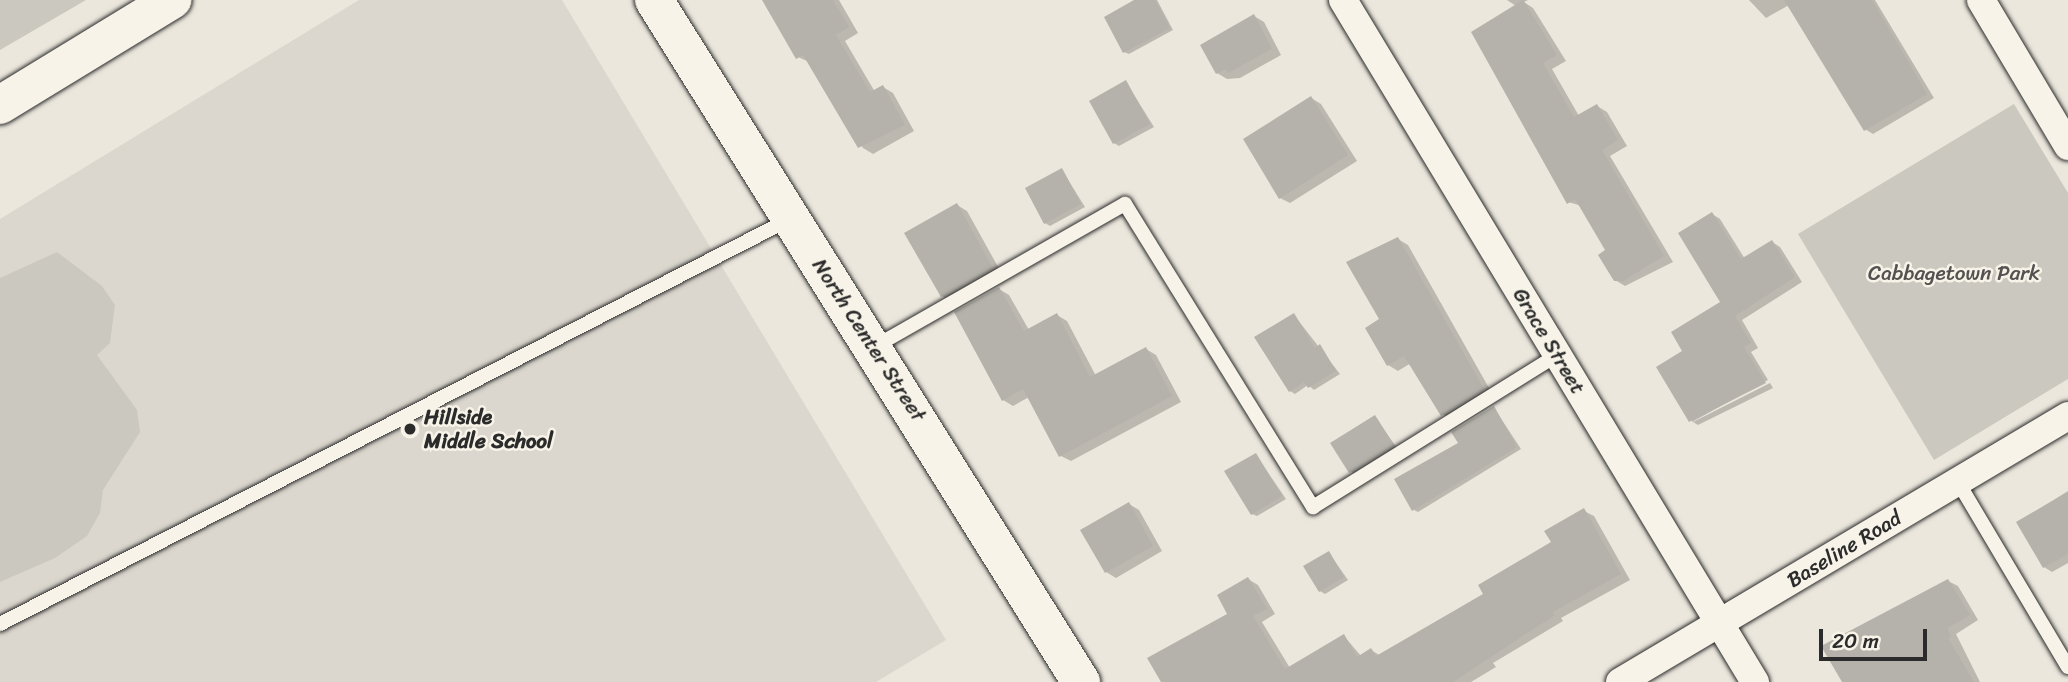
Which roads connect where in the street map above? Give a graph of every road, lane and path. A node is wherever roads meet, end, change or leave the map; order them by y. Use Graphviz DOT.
graph roads {
  1 [pos="172,0"];
  2 [pos="654,0"];
  3 [pos="1343,0"];
  4 [pos="1981,0"];
  5 [pos="0,105"];
  6 [pos="2068,146"];
  7 [pos="791,218"];
  8 [pos="873,347"];
  9 [pos="1557,355"];
  10 [pos="2068,416"];
  11 [pos="1958,482"];
  12 [pos="1719,623"];
  13 [pos="0,624"];
  14 [pos="2068,667"];
  15 [pos="1081,682"];
  16 [pos="1620,682"];
  17 [pos="1755,682"];
  1 -- 5 [label="main road"];
  2 -- 7 [label="main road, North Center Street"];
  3 -- 9 [label="street, Grace Street"];
  4 -- 6 [label="street"];
  7 -- 8 [label="main road, North Center Street"];
  7 -- 13 [label="lane"];
  8 -- 9 [label="lane"];
  8 -- 15 [label="main road, North Center Street"];
  9 -- 12 [label="street, Grace Street"];
  10 -- 11 [label="street, Baseline Road"];
  11 -- 12 [label="street, Baseline Road"];
  11 -- 14 [label="lane"];
  12 -- 16 [label="street, Baseline Road"];
  12 -- 17 [label="street, Grace Street"];
}
